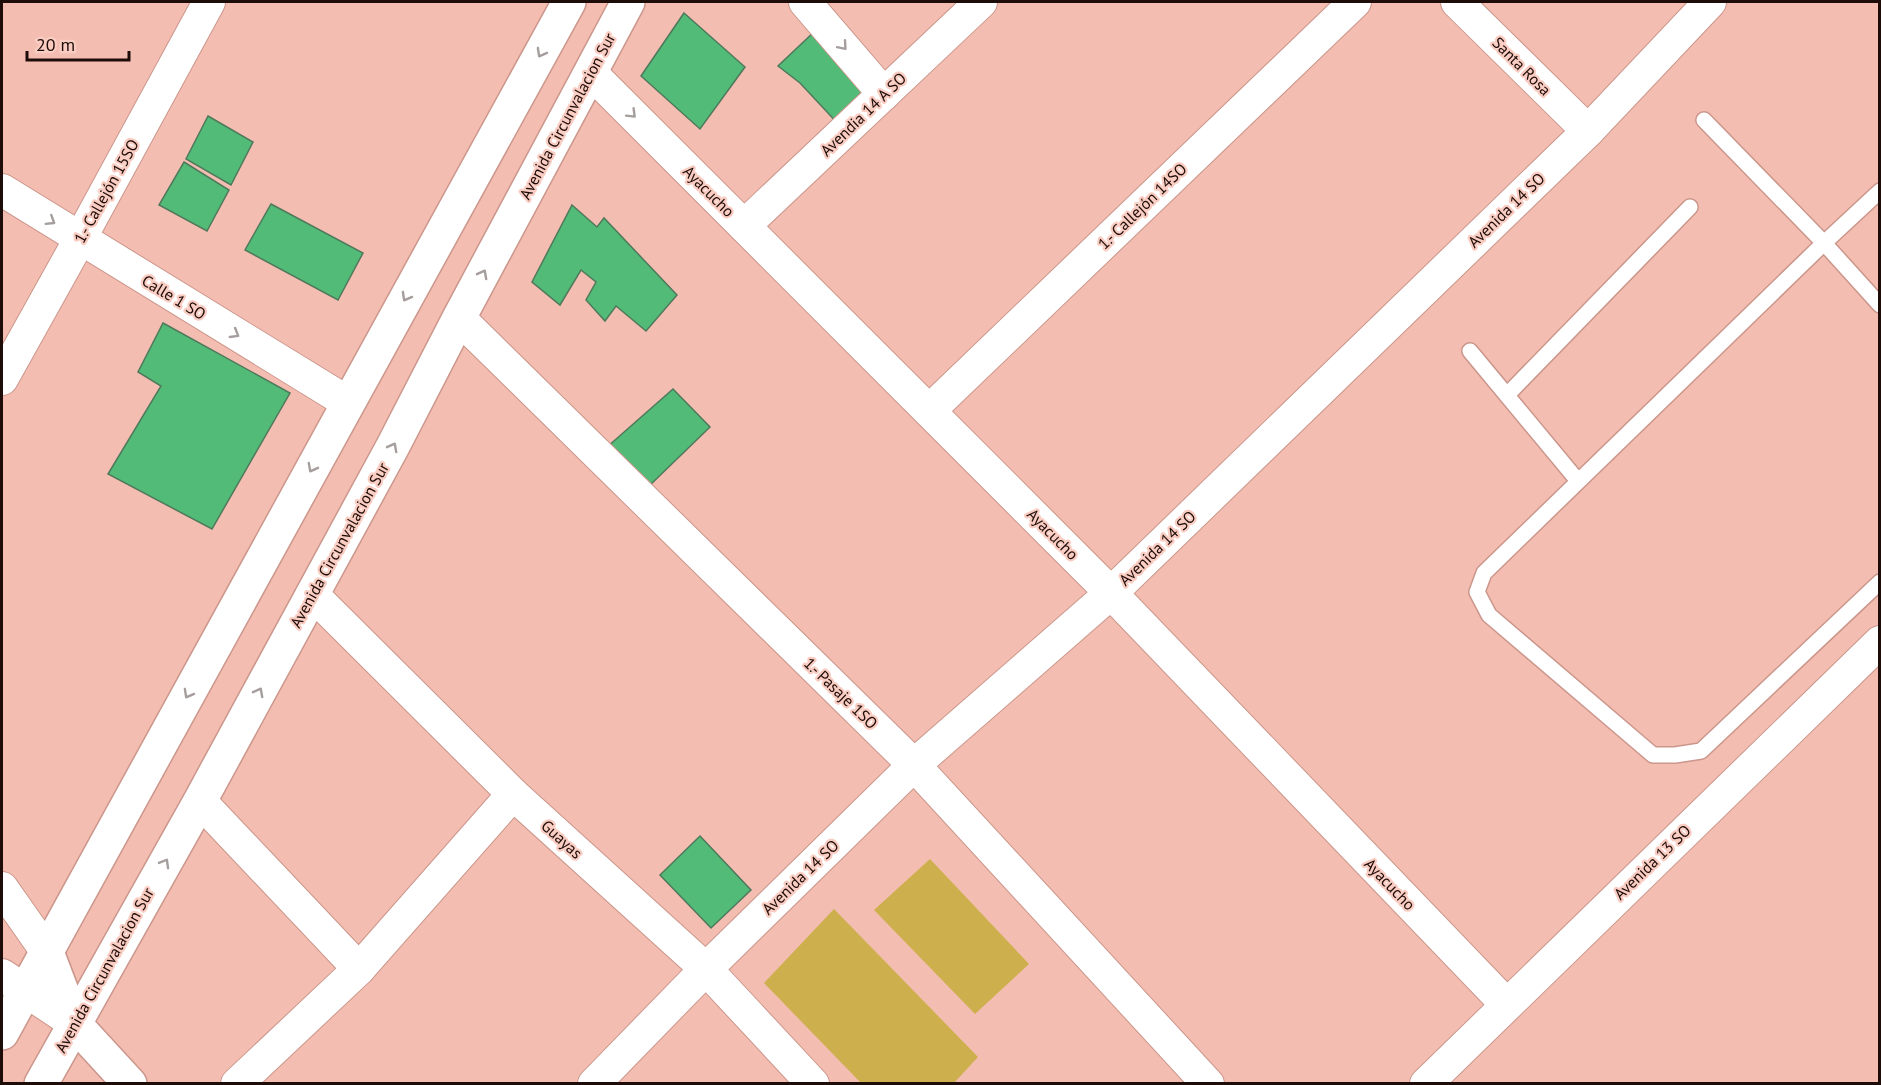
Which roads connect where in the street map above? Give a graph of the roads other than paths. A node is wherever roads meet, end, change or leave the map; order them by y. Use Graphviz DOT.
graph roads {
  1 [pos="209,2"];
  2 [pos="568,2"];
  3 [pos="628,2"];
  4 [pos="805,2"];
  5 [pos="981,2"];
  6 [pos="1355,2"];
  7 [pos="1457,2"];
  8 [pos="1710,2"];
  9 [pos="591,73"];
  10 [pos="884,94"];
  11 [pos="1704,120"];
  12 [pos="1588,130"];
  13 [pos="2,190"];
  14 [pos="1880,191"];
  15 [pos="1690,207"];
  16 [pos="744,226"];
  17 [pos="80,239"];
  18 [pos="1824,243"];
  19 [pos="1880,305"];
  20 [pos="459,318"];
  21 [pos="1470,351"];
  22 [pos="2,379"];
  23 [pos="1507,395"];
  24 [pos="347,402"];
  25 [pos="929,411"];
  26 [pos="1578,481"];
  27 [pos="1880,582"];
  28 [pos="1112,593"];
  29 [pos="312,594"];
  30 [pos="1880,642"];
  31 [pos="914,765"];
  32 [pos="513,794"];
  33 [pos="200,801"];
  34 [pos="2,888"];
  35 [pos="47,952"];
  36 [pos="359,969"];
  37 [pos="706,969"];
  38 [pos="13,982"];
  39 [pos="1506,1004"];
  40 [pos="74,1023"];
  41 [pos="2,1033"];
  42 [pos="41,1083"];
  43 [pos="130,1083"];
  44 [pos="237,1083"];
  45 [pos="594,1083"];
  46 [pos="813,1083"];
  47 [pos="1208,1083"];
  48 [pos="1426,1083"];
  1 -- 17 [label="street, 1.- Callejón 15SO"];
  2 -- 24 [label="main road, one-way"];
  3 -- 9 [label="main road, Avenida Circunvalacion Sur"];
  4 -- 10 [label="street, one-way"];
  5 -- 10 [label="street, Avendia 14 A SO"];
  6 -- 25 [label="street, 1.- Callejón 14SO"];
  7 -- 12 [label="street, Santa Rosa"];
  8 -- 12 [label="street, Avenida 14 SO"];
  9 -- 16 [label="street, Ayacucho, one-way"];
  20 -- 9 [label="main road, Avenida Circunvalacion Sur, one-way"];
  10 -- 16 [label="street, Avendia 14 A SO"];
  11 -- 18 [label="lane"];
  12 -- 28 [label="street, Avenida 14 SO"];
  13 -- 17 [label="street, Calle 1 SO, one-way"];
  14 -- 18 [label="lane"];
  15 -- 23 [label="lane"];
  16 -- 25 [label="street, Ayacucho"];
  17 -- 22 [label="street, 1.- Callejón 15SO"];
  17 -- 24 [label="street, Calle 1 SO, one-way"];
  18 -- 19 [label="lane"];
  18 -- 26 [label="lane"];
  29 -- 20 [label="main road, Avenida Circunvalacion Sur, one-way"];
  20 -- 31 [label="street, 1.- Pasaje 1SO"];
  21 -- 23 [label="lane"];
  23 -- 26 [label="lane"];
  24 -- 35 [label="main road, one-way"];
  25 -- 28 [label="street, Ayacucho"];
  26 -- 27 [label="lane"];
  28 -- 31 [label="street, Avenida 14 SO"];
  28 -- 39 [label="street, Ayacucho"];
  29 -- 32 [label="street, Guayas"];
  33 -- 29 [label="main road, Avenida Circunvalacion Sur, one-way"];
  30 -- 39 [label="street, Avenida 13 SO"];
  31 -- 37 [label="street, Avenida 14 SO"];
  31 -- 47 [label="street, 1.- Pasaje 1SO"];
  32 -- 36 [label="street"];
  32 -- 37 [label="street, Guayas"];
  33 -- 36 [label="street"];
  40 -- 33 [label="main road, Avenida Circunvalacion Sur, one-way"];
  34 -- 35 [label="street"];
  35 -- 38 [label="main road"];
  35 -- 40 [label="main road"];
  36 -- 44 [label="street"];
  37 -- 45 [label="street, Avenida 14 SO"];
  37 -- 46 [label="street, Guayas"];
  38 -- 40 [label="street"];
  38 -- 41 [label="main road"];
  39 -- 48 [label="street, Avenida 13 SO"];
  40 -- 42 [label="main road, Avenida Circunvalacion Sur"];
  40 -- 43 [label="main road"];
}
